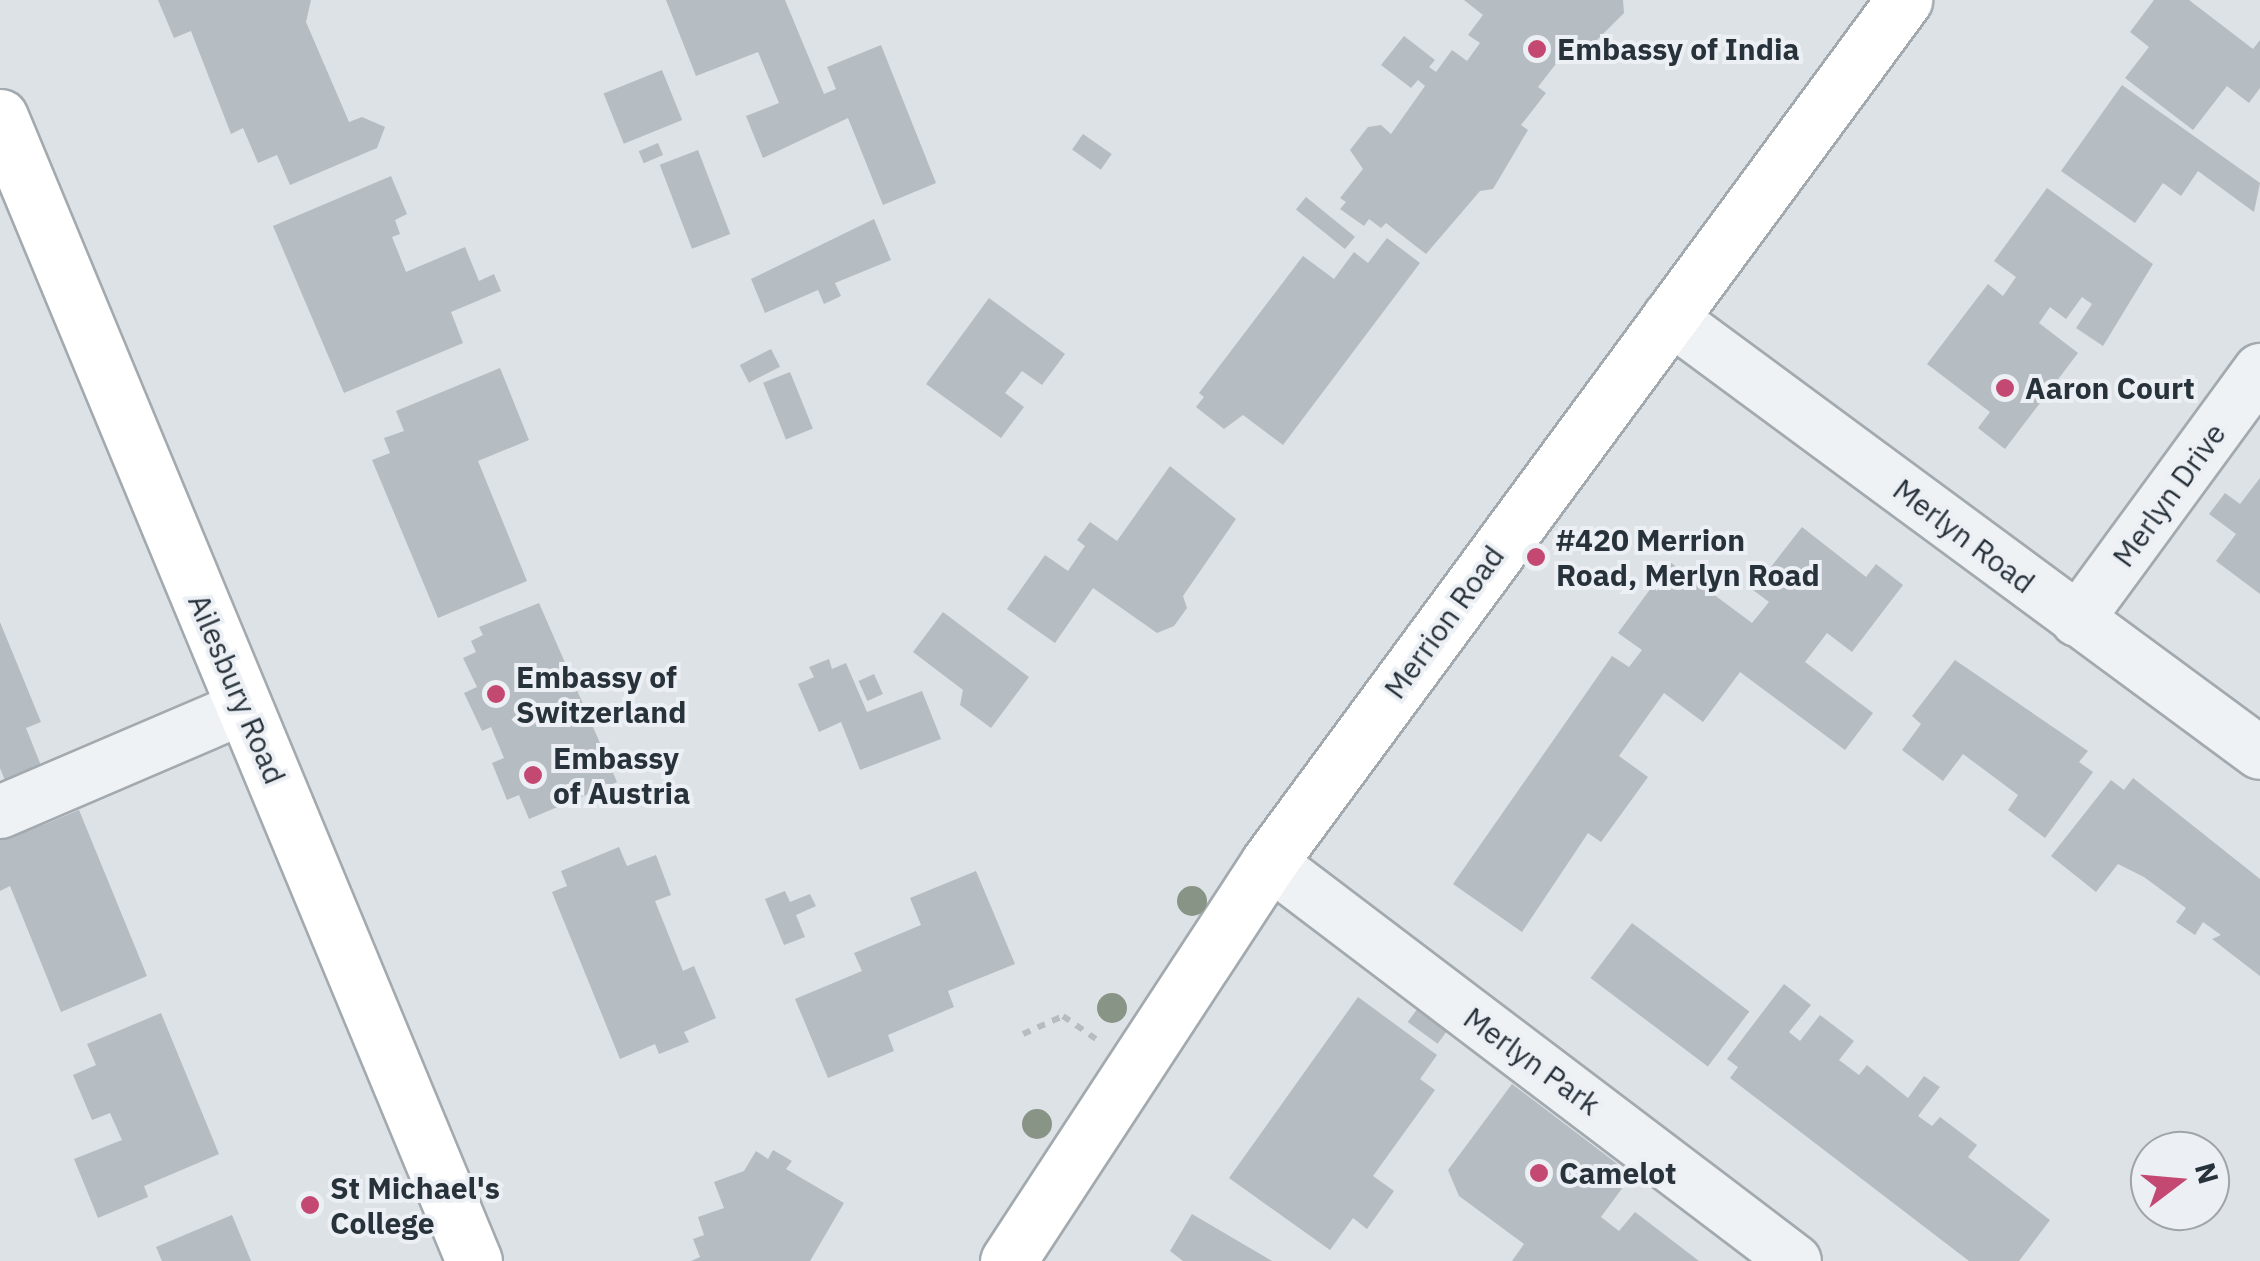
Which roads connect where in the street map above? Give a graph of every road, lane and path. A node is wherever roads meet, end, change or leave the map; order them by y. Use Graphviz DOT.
graph roads {
  1 [pos="1904,0"];
  2 [pos="0,117"];
  3 [pos="1668,317"];
  4 [pos="2260,370"];
  5 [pos="2078,620"];
  6 [pos="245,707"];
  7 [pos="2260,753"];
  8 [pos="0,812"];
  9 [pos="1270,862"];
  10 [pos="1023,1034"];
  11 [pos="1133,1065"];
  12 [pos="474,1261"];
  13 [pos="1008,1261"];
  14 [pos="1795,1261"];
  1 -- 3 [label="main road, Merrion Road"];
  2 -- 6 [label="main road, Ailesbury Road"];
  3 -- 5 [label="street, Merlyn Road"];
  3 -- 9 [label="main road, Merrion Road"];
  4 -- 5 [label="street, Merlyn Drive"];
  5 -- 7 [label="street, Merlyn Road"];
  6 -- 8 [label="street"];
  6 -- 12 [label="main road, Ailesbury Road"];
  9 -- 11 [label="main road, Merrion Road"];
  9 -- 14 [label="street, Merlyn Park"];
  10 -- 11 [label="path"];
  11 -- 13 [label="main road, Merrion Road"];
}
